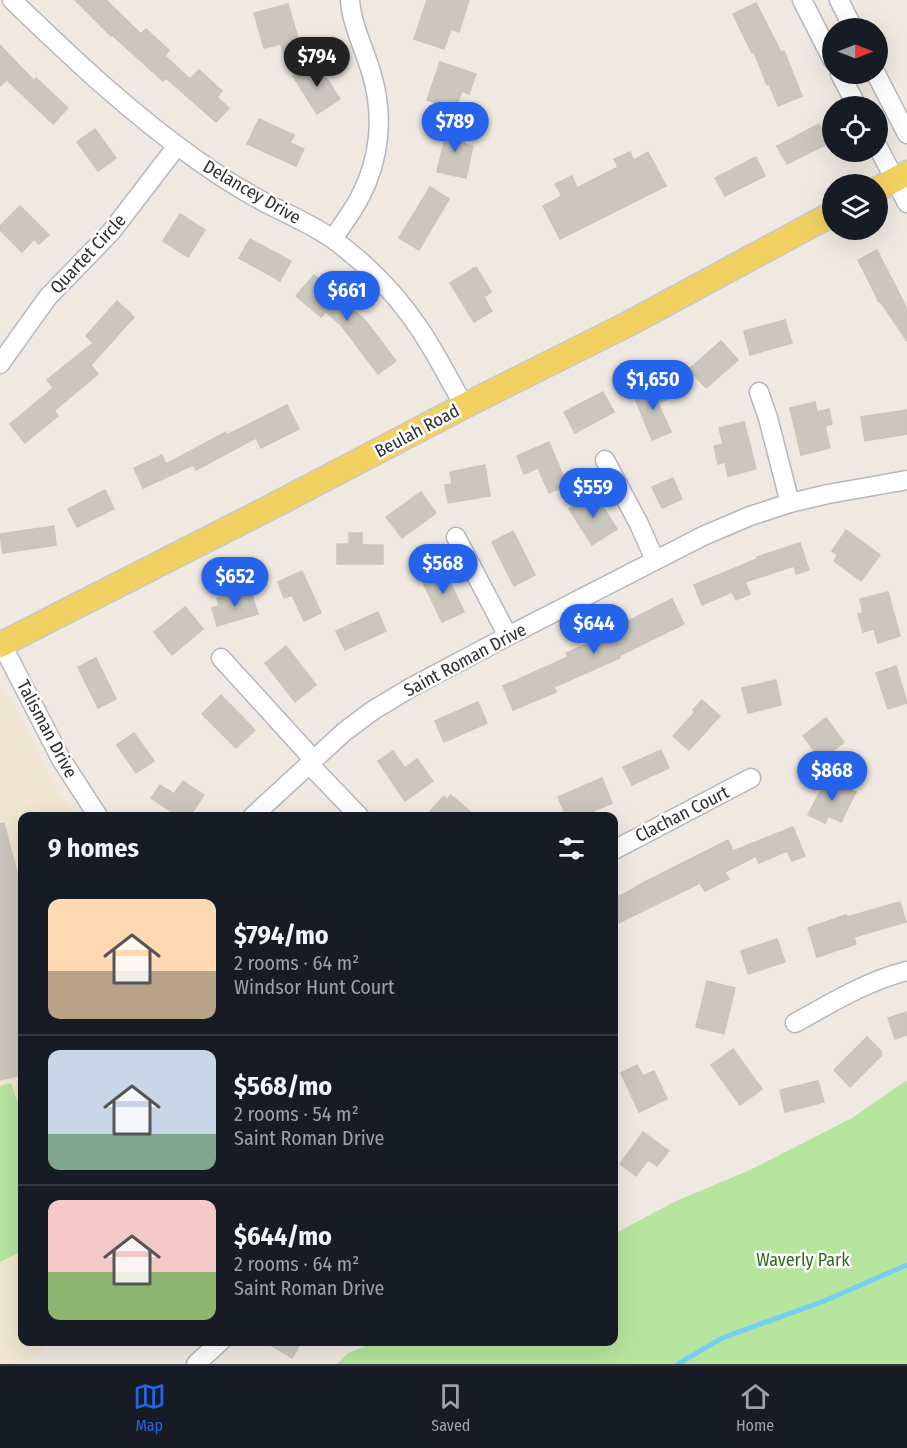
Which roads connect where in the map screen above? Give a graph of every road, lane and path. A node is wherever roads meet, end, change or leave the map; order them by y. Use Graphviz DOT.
graph roads {
  1 [pos="12,0"];
  2 [pos="350,0"];
  3 [pos="802,0"];
  4 [pos="839,0"];
  5 [pos="848,18"];
  6 [pos="822,39"];
  7 [pos="881,84"];
  8 [pos="907,134"];
  9 [pos="177,146"];
  10 [pos="885,162"];
  11 [pos="893,181"];
  12 [pos="907,203"];
  13 [pos="822,219"];
  14 [pos="333,239"];
  15 [pos="0,364"];
  16 [pos="759,392"];
  17 [pos="464,406"];
  18 [pos="605,460"];
  19 [pos="906,486"];
  20 [pos="790,503"];
  21 [pos="456,537"];
  22 [pos="656,560"];
  23 [pos="508,636"];
  24 [pos="1,643"];
  25 [pos="221,658"];
  26 [pos="311,762"];
  27 [pos="751,778"];
  28 [pos="95,812"];
  29 [pos="257,812"];
  30 [pos="355,812"];
  31 [pos="618,848"];
  32 [pos="907,971"];
  33 [pos="795,1023"];
  34 [pos="216,1346"];
  35 [pos="196,1364"];
  1 -- 9 [label="street, Delancey Drive"];
  2 -- 14 [label="street"];
  3 -- 6 [label="street"];
  4 -- 5 [label="street"];
  7 -- 8 [label="street"];
  9 -- 14 [label="street, Delancey Drive"];
  9 -- 15 [label="street, Quartet Circle"];
  10 -- 11 [label="street"];
  11 -- 12 [label="street"];
  13 -- 17 [label="main road, Beulah Road"];
  14 -- 17 [label="street, Delancey Drive"];
  16 -- 20 [label="street"];
  17 -- 24 [label="main road, Beulah Road"];
  18 -- 22 [label="street"];
  19 -- 20 [label="street, Saint Roman Drive"];
  20 -- 22 [label="street, Saint Roman Drive"];
  21 -- 23 [label="street"];
  22 -- 23 [label="street, Saint Roman Drive"];
  23 -- 26 [label="street, Saint Roman Drive"];
  24 -- 28 [label="street, Talisman Drive"];
  25 -- 26 [label="street"];
  26 -- 29 [label="street, Saint Roman Drive"];
  26 -- 30 [label="street"];
  27 -- 31 [label="street, Clachan Court"];
  32 -- 33 [label="street"];
  34 -- 35 [label="street"];
}
